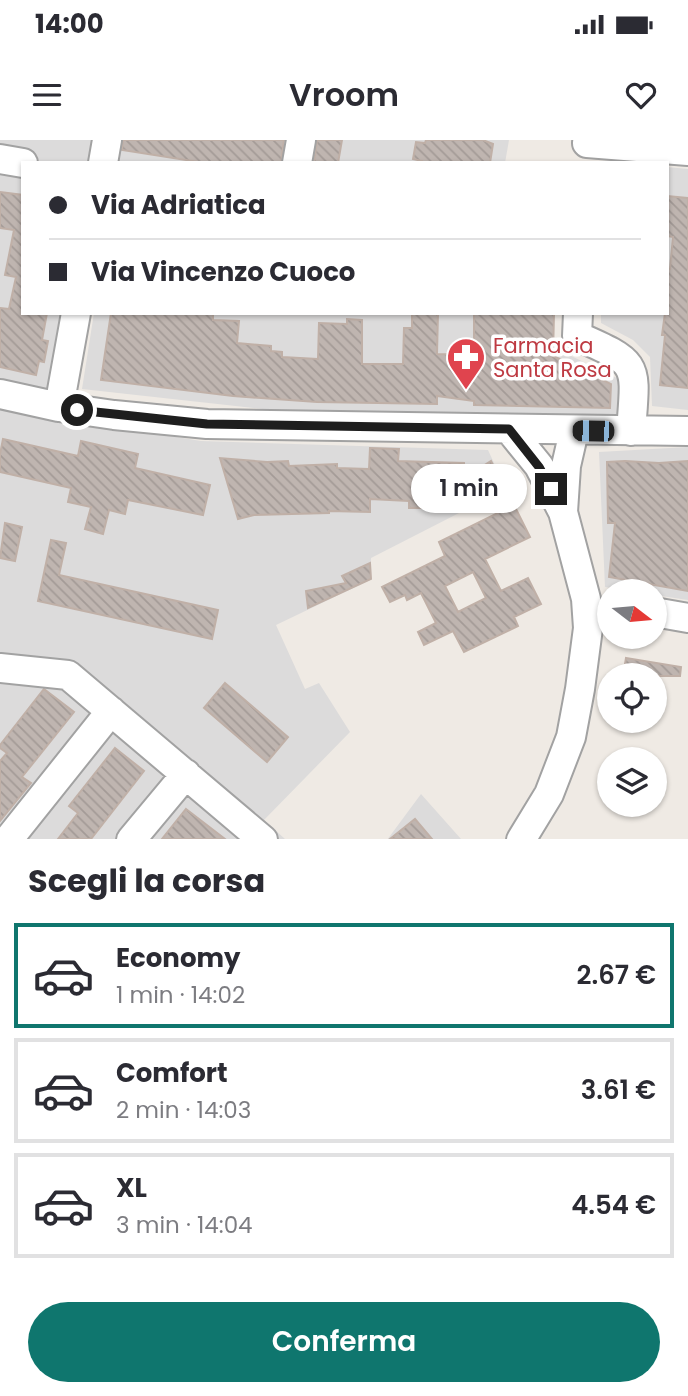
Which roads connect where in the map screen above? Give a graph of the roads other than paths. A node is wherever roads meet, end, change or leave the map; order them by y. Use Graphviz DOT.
graph roads {
  1 [pos="107,140"];
  2 [pos="302,140"];
  3 [pos="587,149"];
  4 [pos="688,151"];
  5 [pos="0,159"];
  6 [pos="103,161"];
  7 [pos="297,161"];
  8 [pos="21,163"];
  9 [pos="76,315"];
  10 [pos="578,315"];
  11 [pos="0,394"];
  12 [pos="59,407"];
  13 [pos="509,429"];
  14 [pos="574,431"];
  15 [pos="631,431"];
  16 [pos="688,431"];
  17 [pos="563,512"];
  18 [pos="597,599"];
  19 [pos="597,605"];
  20 [pos="667,614"];
  21 [pos="688,618"];
  22 [pos="4,676"];
  23 [pos="111,711"];
  24 [pos="186,774"];
  25 [pos="8,839"];
  26 [pos="131,839"];
  27 [pos="261,839"];
  28 [pos="522,839"];
  1 -- 6 [label="street"];
  2 -- 7 [label="street"];
  3 -- 4 [label="street"];
  5 -- 8 [label="street"];
  9 -- 12 [label="street"];
  10 -- 15 [label="street"];
  11 -- 12 [label="street"];
  12 -- 13 [label="street"];
  13 -- 14 [label="street"];
  13 -- 17 [label="street"];
  14 -- 15 [label="street"];
  14 -- 17 [label="street"];
  15 -- 16 [label="street"];
  17 -- 18 [label="street"];
  19 -- 28 [label="street"];
  20 -- 21 [label="street"];
  22 -- 23 [label="street"];
  23 -- 24 [label="street"];
  23 -- 25 [label="street"];
  24 -- 26 [label="street"];
  24 -- 27 [label="street"];
}
